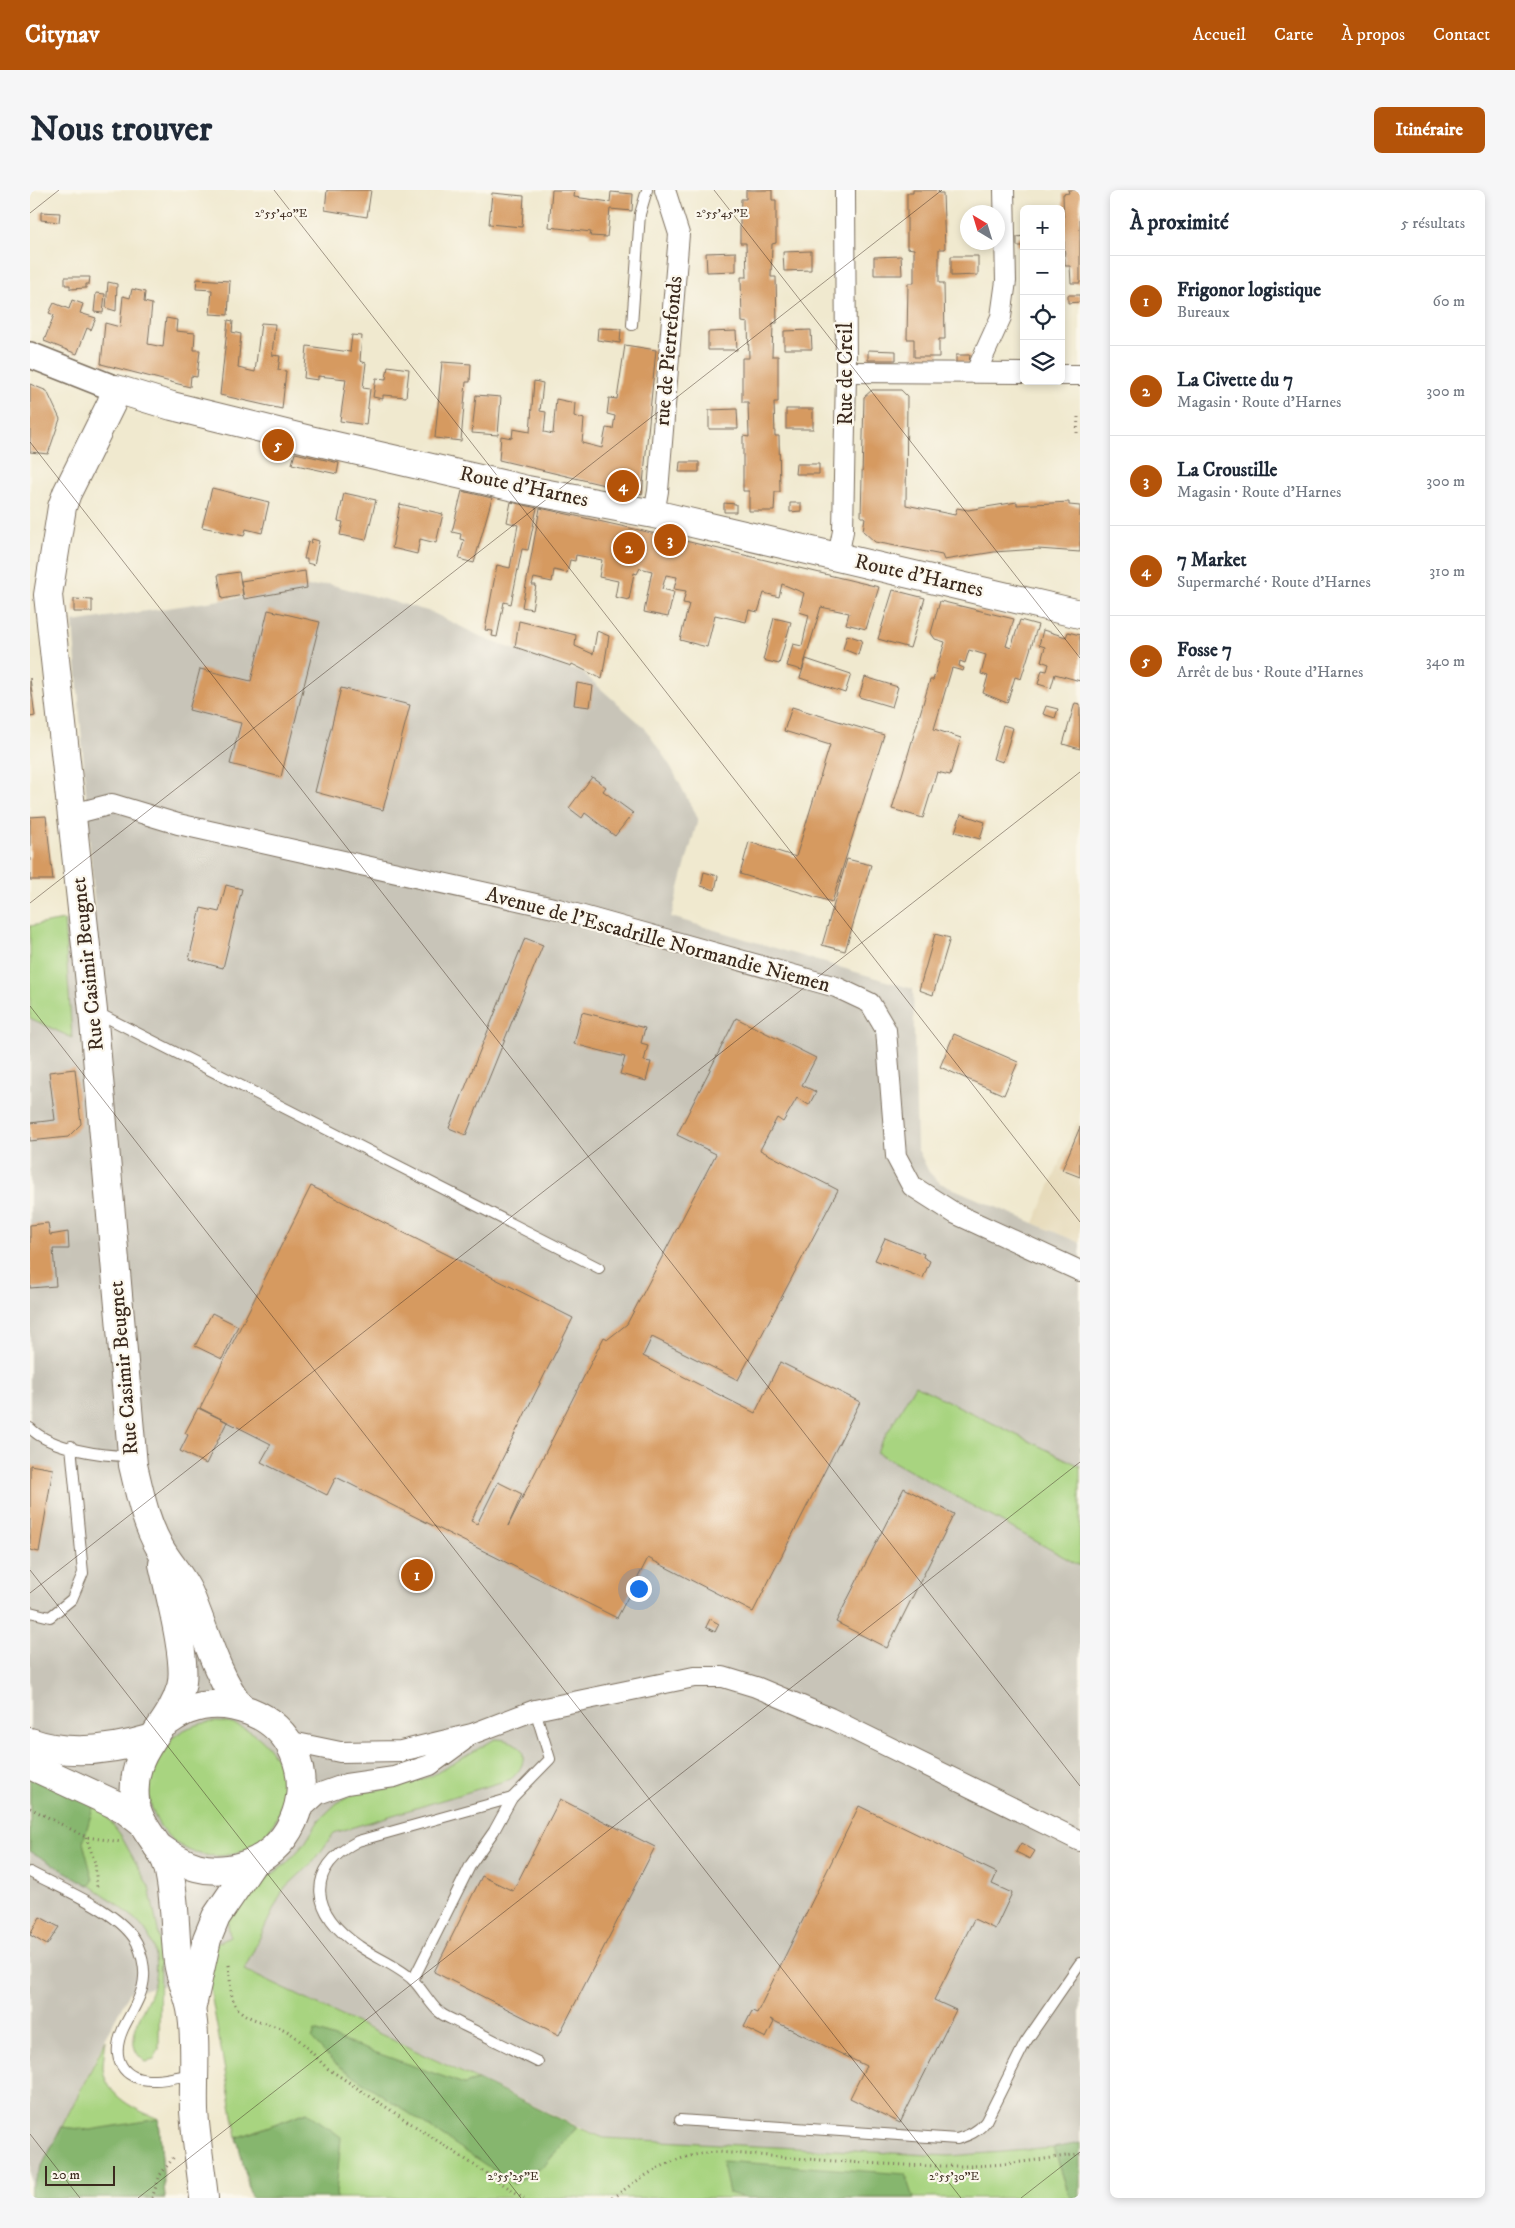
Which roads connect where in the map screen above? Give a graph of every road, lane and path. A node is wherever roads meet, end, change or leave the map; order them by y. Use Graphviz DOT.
graph roads {
  1 [pos="647,190"];
  2 [pos="665,190"];
  3 [pos="845,190"];
  4 [pos="1004,190"];
  5 [pos="632,325"];
  6 [pos="30,355"];
  7 [pos="846,372"];
  8 [pos="976,372"];
  9 [pos="1020,373"];
  10 [pos="1065,375"];
  11 [pos="1080,375"];
  12 [pos="116,389"];
  13 [pos="1078,417"];
  14 [pos="1080,434"];
  15 [pos="654,514"];
  16 [pos="838,557"];
  17 [pos="1080,614"];
  18 [pos="73,814"];
  19 [pos="93,1011"];
  20 [pos="599,1268"];
  21 [pos="1080,1271"];
  22 [pos="30,1428"];
  23 [pos="71,1446"];
  24 [pos="132,1456"];
  25 [pos="160,1548"];
  26 [pos="30,1612"];
  27 [pos="241,1708"];
  28 [pos="536,1710"];
  29 [pos="158,1731"];
  30 [pos="472,1734"];
  31 [pos="287,1741"];
  32 [pos="30,1742"];
  33 [pos="30,1766"];
  34 [pos="512,1798"];
  35 [pos="30,1808"];
  36 [pos="297,1813"];
  37 [pos="142,1823"];
  38 [pos="1080,1841"];
  39 [pos="158,1846"];
  40 [pos="252,1864"];
  41 [pos="30,1872"];
  42 [pos="88,1903"];
  43 [pos="228,1957"];
  44 [pos="1080,1963"];
  45 [pos="413,1980"];
  46 [pos="192,2010"];
  47 [pos="538,2062"];
  48 [pos="194,2074"];
  49 [pos="680,2120"];
  50 [pos="1080,2154"];
  51 [pos="205,2194"];
  52 [pos="524,2198"];
  53 [pos="612,2198"];
  1 -- 5 [label="lane"];
  2 -- 15 [label="street, rue de Pierrefonds"];
  3 -- 7 [label="street, Rue de Creil"];
  4 -- 8 [label="street"];
  6 -- 12 [label="street"];
  7 -- 8 [label="street"];
  7 -- 16 [label="street, Rue de Creil"];
  8 -- 9 [label="street"];
  10 -- 11 [label="street"];
  12 -- 15 [label="main road, Route d'Harnes"];
  12 -- 18 [label="main road, Rue Casimir Beugnet"];
  13 -- 14 [label="path"];
  15 -- 16 [label="main road, Route d'Harnes"];
  16 -- 17 [label="main road, Route d'Harnes"];
  18 -- 19 [label="main road, Rue Casimir Beugnet"];
  18 -- 21 [label="street, Avenue de l'Escadrille Normandie Niemen"];
  19 -- 20 [label="lane"];
  19 -- 24 [label="main road, Rue Casimir Beugnet"];
  22 -- 23 [label="lane"];
  23 -- 24 [label="lane"];
  23 -- 26 [label="lane"];
  24 -- 25 [label="main road, Rue Casimir Beugnet"];
  25 -- 27 [label="main road"];
  25 -- 29 [label="main road"];
  27 -- 29 [label="main road"];
  27 -- 31 [label="main road"];
  28 -- 30 [label="street"];
  28 -- 34 [label="lane"];
  28 -- 38 [label="street"];
  29 -- 32 [label="main road"];
  29 -- 37 [label="main road"];
  30 -- 31 [label="street"];
  30 -- 36 [label="street"];
  31 -- 36 [label="main road"];
  33 -- 37 [label="main road"];
  34 -- 45 [label="lane"];
  34 -- 45 [label="lane"];
  35 -- 42 [label="path"];
  36 -- 40 [label="main road"];
  37 -- 39 [label="main road"];
  39 -- 40 [label="main road"];
  39 -- 46 [label="main road"];
  40 -- 46 [label="main road"];
  41 -- 42 [label="lane"];
  42 -- 48 [label="lane"];
  43 -- 52 [label="path"];
  44 -- 49 [label="lane"];
  45 -- 47 [label="lane"];
  46 -- 48 [label="main road"];
  48 -- 51 [label="main road"];
  50 -- 53 [label="path"];
}
